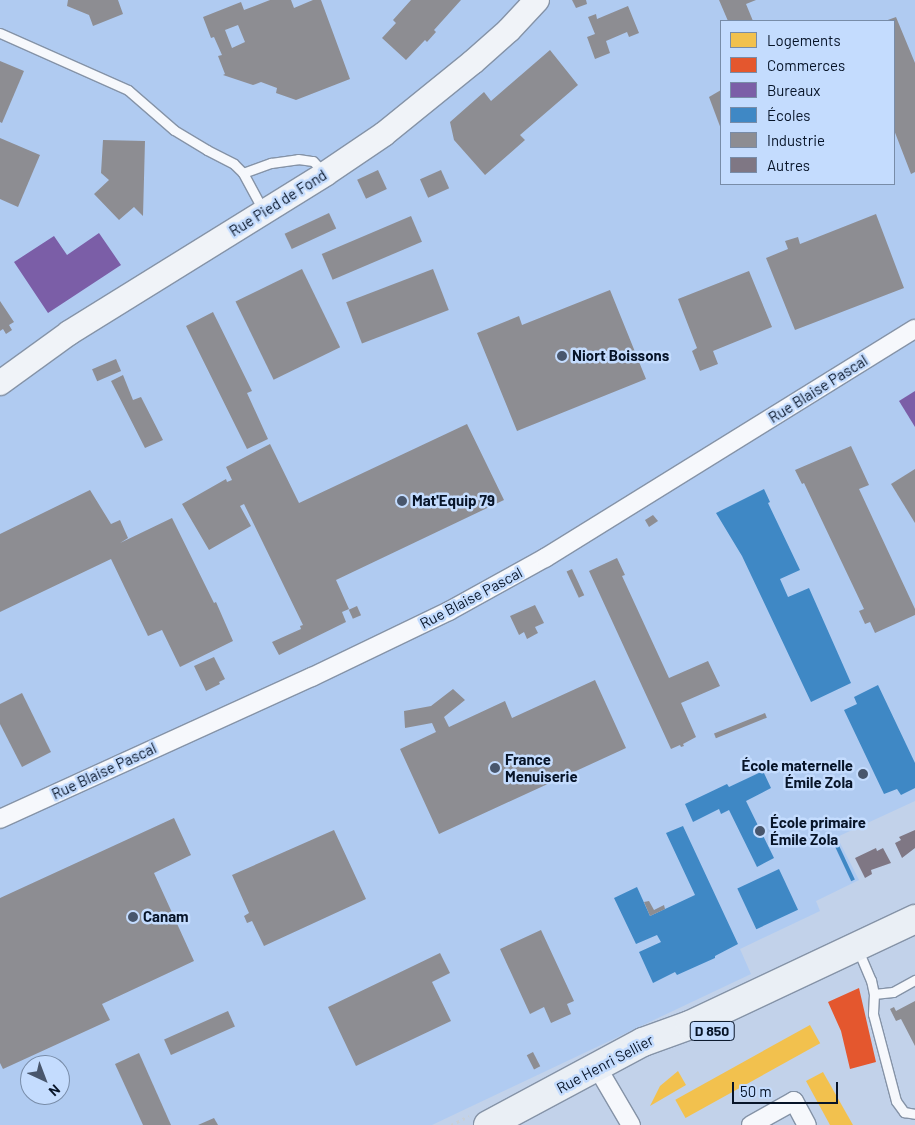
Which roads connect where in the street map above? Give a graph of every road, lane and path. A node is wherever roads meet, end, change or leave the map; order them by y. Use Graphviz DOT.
graph roads {
  1 [pos="537,0"];
  2 [pos="0,33"];
  3 [pos="243,173"];
  4 [pos="325,174"];
  5 [pos="264,212"];
  6 [pos="915,329"];
  7 [pos="0,382"];
  8 [pos="0,819"];
  9 [pos="915,919"];
  10 [pos="915,935"];
  11 [pos="860,954"];
  12 [pos="915,980"];
  13 [pos="874,994"];
  14 [pos="604,1079"];
  15 [pos="915,1114"];
  16 [pos="488,1125"];
  17 [pos="509,1125"];
  18 [pos="631,1125"];
  19 [pos="751,1125"];
  20 [pos="808,1125"];
  1 -- 4 [label="main road, Rue Pied de Fond"];
  2 -- 3 [label="lane"];
  3 -- 4 [label="lane"];
  3 -- 5 [label="lane"];
  4 -- 5 [label="main road, Rue Pied de Fond"];
  5 -- 7 [label="main road, Rue Pied de Fond"];
  6 -- 8 [label="street, Rue Blaise Pascal"];
  9 -- 11 [label="main road, Rue Henri Sellier / D 850"];
  10 -- 11 [label="main road, Rue Henri Sellier / D 850"];
  11 -- 13 [label="lane"];
  11 -- 14 [label="main road, Rue Henri Sellier / D 850"];
  11 -- 16 [label="main road, Rue Henri Sellier / D 850"];
  12 -- 13 [label="lane"];
  13 -- 15 [label="lane"];
  14 -- 17 [label="main road, Rue Henri Sellier / D 850"];
  14 -- 18 [label="street"];
  19 -- 20 [label="street"];
}
